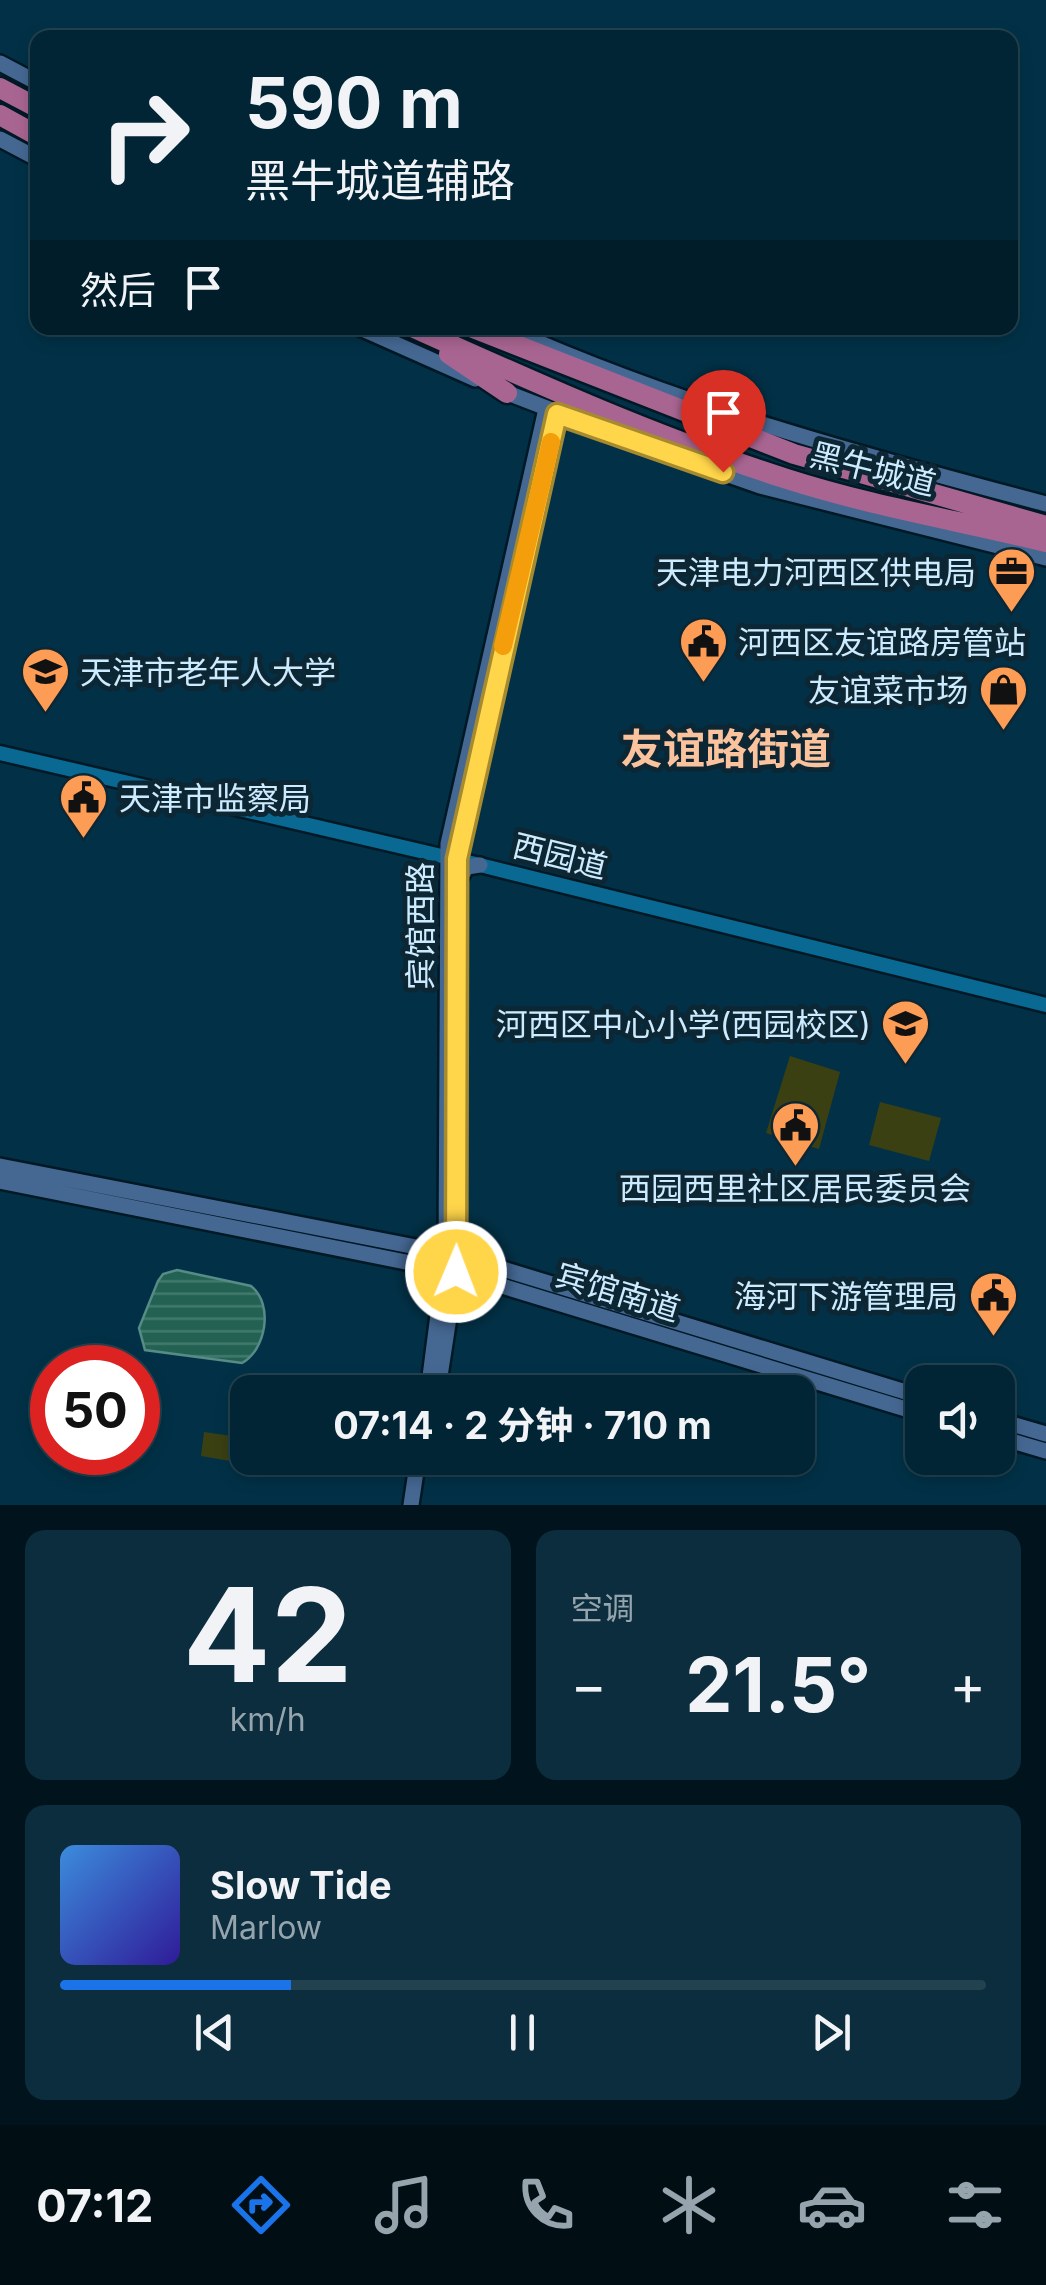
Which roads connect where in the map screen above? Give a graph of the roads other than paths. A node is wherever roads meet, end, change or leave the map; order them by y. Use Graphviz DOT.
graph roads {
  1 [pos="0,63"];
  2 [pos="30,79"];
  3 [pos="0,88"];
  4 [pos="30,104"];
  5 [pos="0,116"];
  6 [pos="30,132"];
  7 [pos="0,140"];
  8 [pos="30,155"];
  9 [pos="376,335"];
  10 [pos="422,335"];
  11 [pos="428,335"];
  12 [pos="491,335"];
  13 [pos="525,335"];
  14 [pos="608,368"];
  15 [pos="507,393"];
  16 [pos="663,405"];
  17 [pos="552,412"];
  18 [pos="610,433"];
  19 [pos="719,457"];
  20 [pos="1046,504"];
  21 [pos="1046,526"];
  22 [pos="1046,542"];
  23 [pos="1046,558"];
  24 [pos="0,745"];
  25 [pos="0,753"];
  26 [pos="454,856"];
  27 [pos="482,861"];
  28 [pos="452,885"];
  29 [pos="1046,996"];
  30 [pos="1046,1006"];
  31 [pos="0,1166"];
  32 [pos="0,1180"];
  33 [pos="451,1262"];
  34 [pos="431,1375"];
  35 [pos="440,1375"];
  36 [pos="905,1392"];
  37 [pos="905,1409"];
  38 [pos="1015,1425"];
  39 [pos="1046,1434"];
  40 [pos="1015,1441"];
  41 [pos="1046,1451"];
  42 [pos="415,1475"];
  43 [pos="426,1475"];
  44 [pos="411,1505"];
  45 [pos="422,1505"];
  1 -- 2 [label="main road"];
  3 -- 4 [label="highway"];
  5 -- 6 [label="highway"];
  7 -- 8 [label="main road"];
  9 -- 15 [label="main road"];
  10 -- 15 [label="highway"];
  11 -- 19 [label="highway, 黑牛城道"];
  12 -- 16 [label="highway, 黑牛城道"];
  13 -- 14 [label="main road"];
  14 -- 16 [label="highway"];
  14 -- 20 [label="main road"];
  15 -- 17 [label="main road"];
  16 -- 21 [label="highway, 黑牛城道"];
  17 -- 18 [label="main road"];
  17 -- 26 [label="main road, 宾馆西路"];
  18 -- 19 [label="highway"];
  18 -- 23 [label="main road"];
  19 -- 22 [label="highway, 黑牛城道"];
  24 -- 26 [label="street, 西园道"];
  25 -- 26 [label="street, 西园道"];
  26 -- 27 [label="street, 西园道"];
  26 -- 28 [label="main road, 宾馆西路"];
  27 -- 28 [label="main road"];
  27 -- 29 [label="street, 西园道"];
  27 -- 30 [label="street, 西园道"];
  28 -- 33 [label="main road, 宾馆西路"];
  31 -- 33 [label="main road, 宾馆南道"];
  32 -- 33 [label="main road, 宾馆南道"];
  33 -- 34 [label="main road, 宾馆西路"];
  33 -- 35 [label="main road, 宾馆西路"];
  33 -- 36 [label="main road, 宾馆南道"];
  33 -- 37 [label="main road, 宾馆南道"];
  38 -- 39 [label="main road"];
  40 -- 41 [label="main road"];
  42 -- 44 [label="main road"];
  43 -- 45 [label="main road"];
}
